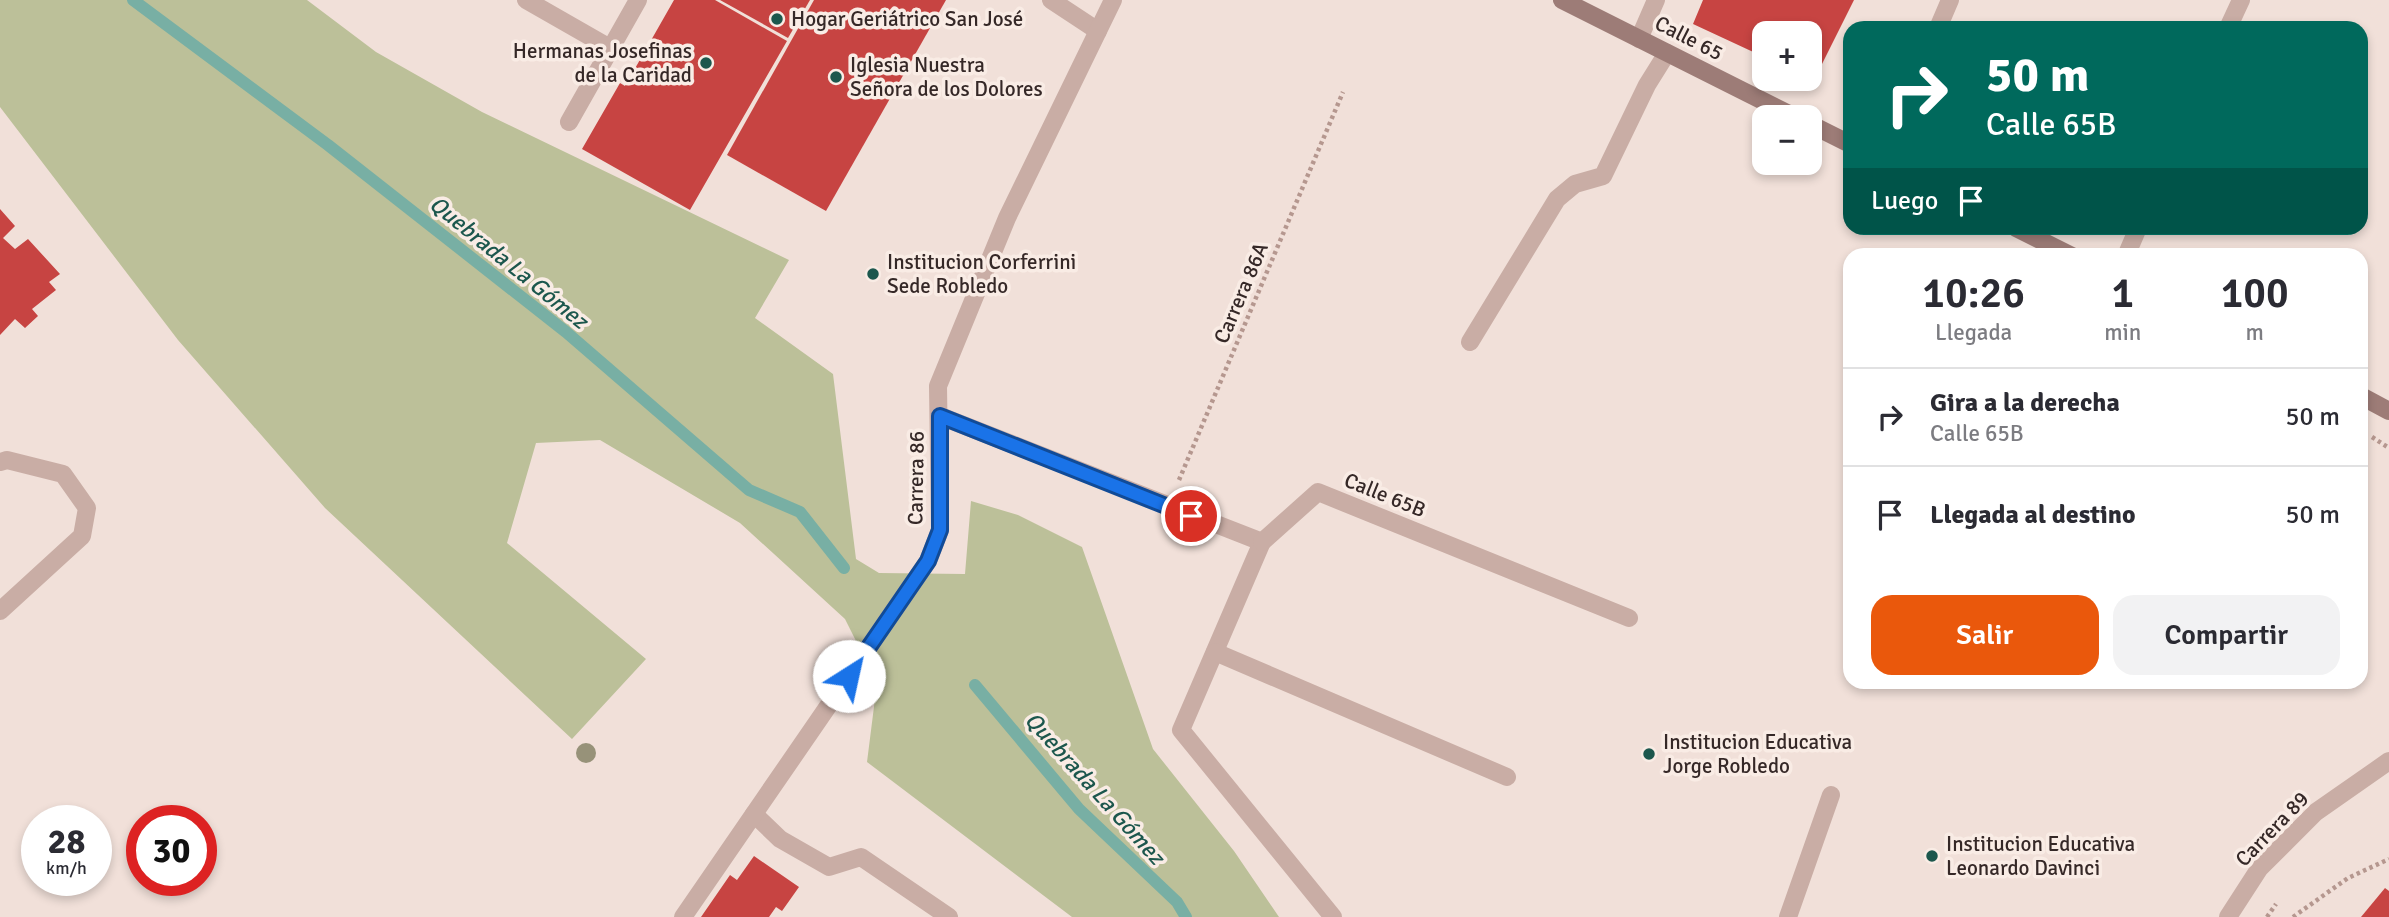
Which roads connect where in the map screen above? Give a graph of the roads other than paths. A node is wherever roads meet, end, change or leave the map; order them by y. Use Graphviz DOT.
graph roads {
  1 [pos="526,0"];
  2 [pos="638,0"];
  3 [pos="1051,0"];
  4 [pos="1114,0"];
  5 [pos="1562,0"];
  6 [pos="1656,0"];
  7 [pos="1950,0"];
  8 [pos="2241,0"];
  9 [pos="1941,21"];
  10 [pos="2231,21"];
  11 [pos="1098,31"];
  12 [pos="1639,39"];
  13 [pos="610,48"];
  14 [pos="1667,53"];
  15 [pos="1771,105"];
  16 [pos="569,122"];
  17 [pos="1822,130"];
  18 [pos="1843,140"];
  19 [pos="2030,235"];
  20 [pos="2056,248"];
  21 [pos="1470,342"];
  22 [pos="2368,400"];
  23 [pos="2389,411"];
  24 [pos="940,416"];
  25 [pos="0,462"];
  26 [pos="1262,542"];
  27 [pos="0,611"];
  28 [pos="1629,618"];
  29 [pos="1215,652"];
  30 [pos="2389,761"];
  31 [pos="2389,770"];
  32 [pos="1507,777"];
  33 [pos="2357,781"];
  34 [pos="1830,795"];
  35 [pos="754,814"];
  36 [pos="682,917"];
  37 [pos="949,917"];
  38 [pos="1333,917"];
  39 [pos="1787,917"];
  40 [pos="2228,917"];
  1 -- 13 [label="street"];
  2 -- 13 [label="street"];
  3 -- 11 [label="street"];
  4 -- 11 [label="street, Carrera 86"];
  5 -- 12 [label="main road, Calle 65"];
  6 -- 12 [label="street"];
  7 -- 9 [label="street"];
  8 -- 10 [label="street"];
  11 -- 24 [label="street, Carrera 86"];
  12 -- 14 [label="main road, Calle 65"];
  13 -- 16 [label="street"];
  14 -- 15 [label="main road, Calle 65"];
  14 -- 21 [label="street"];
  17 -- 18 [label="main road"];
  19 -- 20 [label="main road"];
  22 -- 23 [label="main road"];
  24 -- 26 [label="street"];
  24 -- 35 [label="street, Carrera 86"];
  25 -- 27 [label="street"];
  26 -- 28 [label="street, Calle 65B"];
  26 -- 29 [label="street"];
  29 -- 32 [label="street"];
  29 -- 38 [label="street"];
  30 -- 33 [label="street, Carrera 89"];
  31 -- 33 [label="street, Carrera 89"];
  33 -- 40 [label="street, Carrera 89"];
  34 -- 39 [label="street"];
  35 -- 36 [label="street, Carrera 86"];
  35 -- 37 [label="street"];
}
